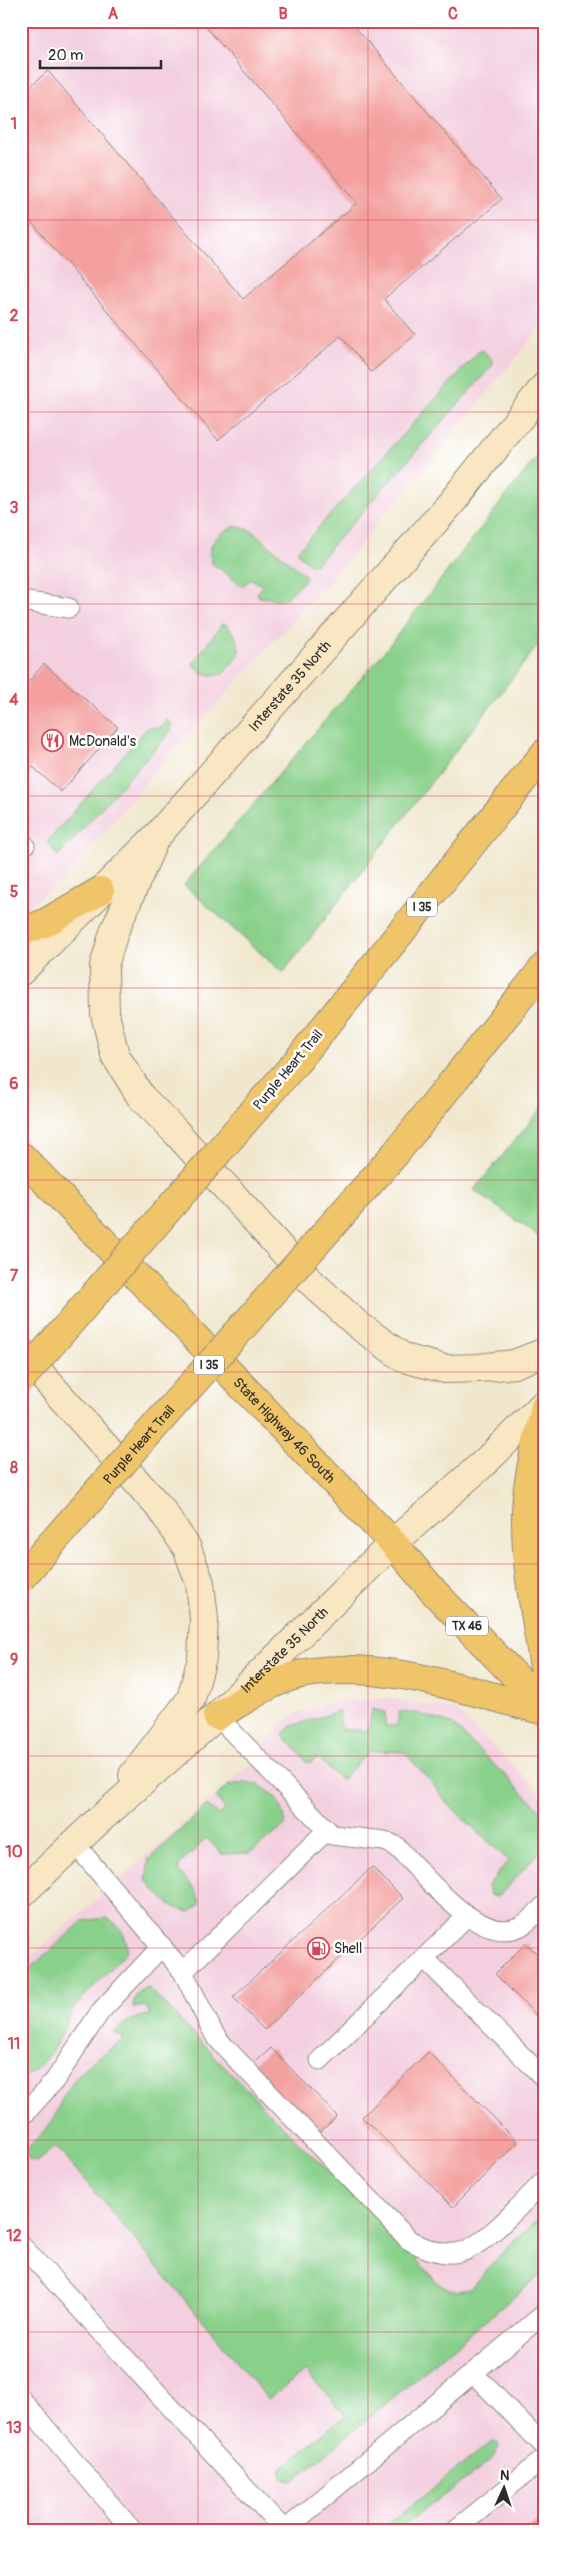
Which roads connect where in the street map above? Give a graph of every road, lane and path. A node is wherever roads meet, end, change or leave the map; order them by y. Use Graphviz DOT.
graph roads {
  1 [pos="545,386"];
  2 [pos="21,601"];
  3 [pos="68,608"];
  4 [pos="545,753"];
  5 [pos="155,838"];
  6 [pos="100,891"];
  7 [pos="21,932"];
  8 [pos="545,966"];
  9 [pos="21,971"];
  10 [pos="545,997"];
  11 [pos="396,1153"];
  12 [pos="21,1156"];
  13 [pos="21,1352"];
  14 [pos="545,1352"];
  15 [pos="21,1379"];
  16 [pos="545,1403"];
  17 [pos="545,1407"];
  18 [pos="393,1543"];
  19 [pos="21,1578"];
  20 [pos="545,1673"];
  21 [pos="545,1707"];
  22 [pos="545,1711"];
  23 [pos="217,1716"];
  24 [pos="97,1822"];
  25 [pos="327,1830"];
  26 [pos="76,1845"];
  27 [pos="21,1894"];
  28 [pos="543,1911"];
  29 [pos="466,1916"];
  30 [pos="162,1946"];
  31 [pos="424,1958"];
  32 [pos="183,1972"];
  33 [pos="320,2060"];
  34 [pos="545,2078"];
  35 [pos="21,2118"];
  36 [pos="545,2180"];
  37 [pos="21,2245"];
  38 [pos="545,2313"];
  39 [pos="473,2374"];
  40 [pos="21,2398"];
  41 [pos="545,2447"];
  42 [pos="545,2458"];
  43 [pos="132,2530"];
  44 [pos="285,2530"];
  45 [pos="455,2530"];
  1 -- 5 [label="main road, Interstate 35 North"];
  2 -- 3 [label="lane"];
  4 -- 15 [label="main road, Purple Heart Trail / I 35, bridge"];
  5 -- 6 [label="main road, Interstate 35 North"];
  5 -- 14 [label="main road"];
  6 -- 7 [label="main road"];
  6 -- 9 [label="main road, Interstate 35 North"];
  8 -- 11 [label="main road, Purple Heart Trail / I 35"];
  10 -- 11 [label="main road"];
  11 -- 19 [label="main road, Purple Heart Trail / I 35, bridge"];
  12 -- 18 [label="main road, State Highway 46 South / TX 46"];
  13 -- 24 [label="main road"];
  16 -- 18 [label="main road, Interstate 35 North"];
  17 -- 20 [label="main road"];
  18 -- 21 [label="main road, State Highway 46 South / TX 46"];
  18 -- 23 [label="main road, Interstate 35 North"];
  22 -- 23 [label="main road"];
  23 -- 24 [label="main road, Interstate 35 North"];
  23 -- 25 [label="lane"];
  24 -- 26 [label="main road, Interstate 35 North"];
  25 -- 29 [label="lane"];
  25 -- 32 [label="lane"];
  26 -- 27 [label="main road, Interstate 35 North"];
  26 -- 30 [label="lane"];
  28 -- 29 [label="lane"];
  29 -- 31 [label="lane"];
  30 -- 32 [label="lane"];
  30 -- 35 [label="lane"];
  31 -- 33 [label="lane"];
  31 -- 34 [label="lane"];
  32 -- 36 [label="lane"];
  37 -- 44 [label="lane"];
  38 -- 39 [label="lane"];
  39 -- 41 [label="lane"];
  39 -- 44 [label="lane"];
  40 -- 43 [label="lane"];
  42 -- 45 [label="lane"];
}
